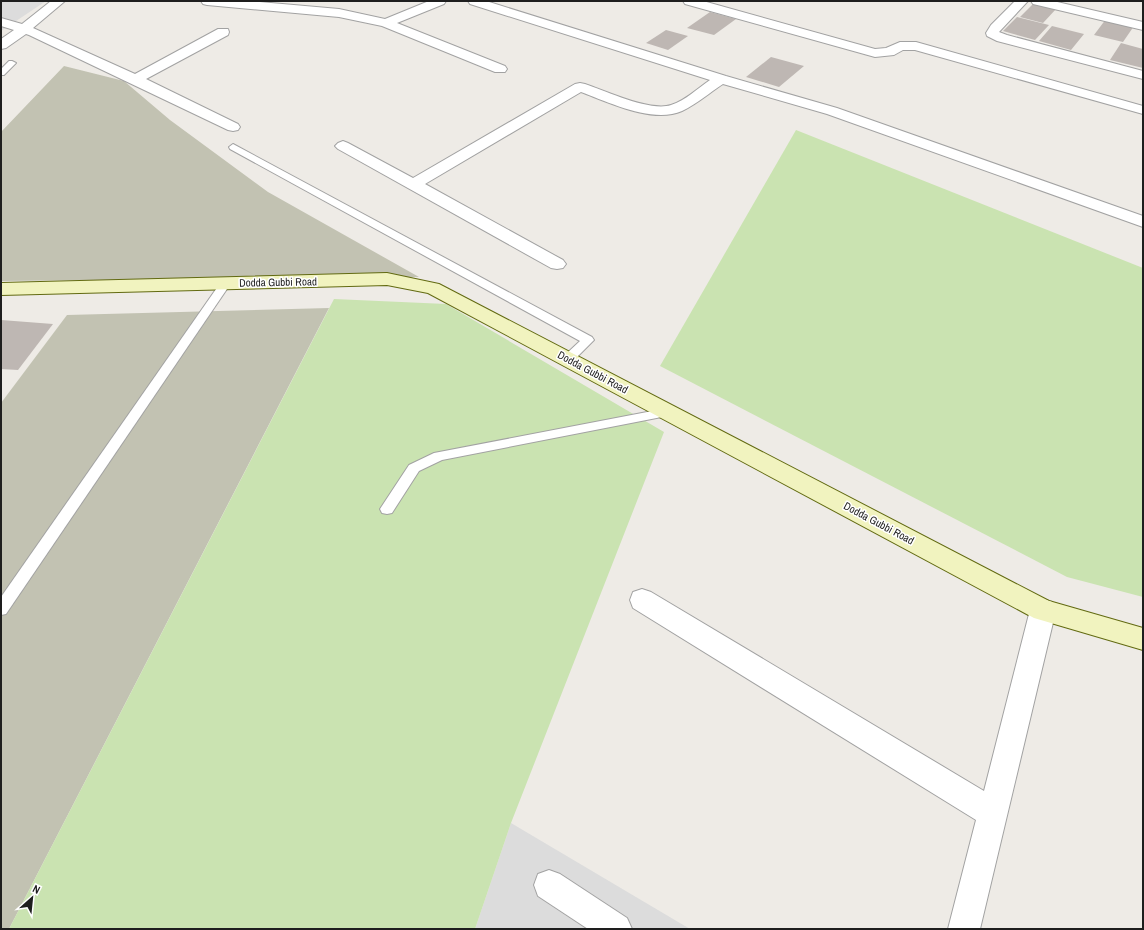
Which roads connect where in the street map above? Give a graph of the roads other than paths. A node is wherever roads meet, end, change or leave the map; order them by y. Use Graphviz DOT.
graph roads {
  1 [pos="59,1"];
  2 [pos="207,1"];
  3 [pos="440,1"];
  4 [pos="474,1"];
  5 [pos="689,1"];
  6 [pos="1022,1"];
  7 [pos="1037,1"];
  8 [pos="1,22"];
  9 [pos="386,23"];
  10 [pos="1143,26"];
  11 [pos="24,29"];
  12 [pos="223,32"];
  13 [pos="1,45"];
  14 [pos="12,63"];
  15 [pos="500,69"];
  16 [pos="1,73"];
  17 [pos="1143,76"];
  18 [pos="721,78"];
  19 [pos="135,79"];
  20 [pos="1143,110"];
  21 [pos="233,127"];
  22 [pos="344,146"];
  23 [pos="233,147"];
  24 [pos="414,184"];
  25 [pos="1143,222"];
  26 [pos="557,264"];
  27 [pos="225,284"];
  28 [pos="1,289"];
  29 [pos="568,359"];
  30 [pos="668,412"];
  31 [pos="387,508"];
  32 [pos="642,600"];
  33 [pos="1,609"];
  34 [pos="1043,610"];
  35 [pos="1143,639"];
  36 [pos="993,813"];
  37 [pos="548,885"];
  38 [pos="616,929"];
  39 [pos="964,929"];
  1 -- 11 [label="street"];
  2 -- 9 [label="street"];
  3 -- 9 [label="street"];
  4 -- 18 [label="street"];
  5 -- 20 [label="street"];
  6 -- 17 [label="street"];
  7 -- 10 [label="street"];
  8 -- 11 [label="street"];
  9 -- 15 [label="street"];
  11 -- 13 [label="street"];
  11 -- 19 [label="street"];
  12 -- 19 [label="street"];
  14 -- 16 [label="lane"];
  18 -- 24 [label="street"];
  18 -- 25 [label="street"];
  19 -- 21 [label="street"];
  22 -- 24 [label="street"];
  23 -- 29 [label="lane"];
  24 -- 26 [label="street"];
  27 -- 28 [label="street, Dodda Gubbi Road"];
  27 -- 29 [label="street, Dodda Gubbi Road"];
  27 -- 33 [label="lane"];
  29 -- 30 [label="street, Dodda Gubbi Road"];
  30 -- 31 [label="lane"];
  30 -- 34 [label="street, Dodda Gubbi Road"];
  32 -- 36 [label="street"];
  34 -- 35 [label="street, Dodda Gubbi Road"];
  34 -- 36 [label="street"];
  36 -- 39 [label="street"];
  37 -- 38 [label="street"];
}
